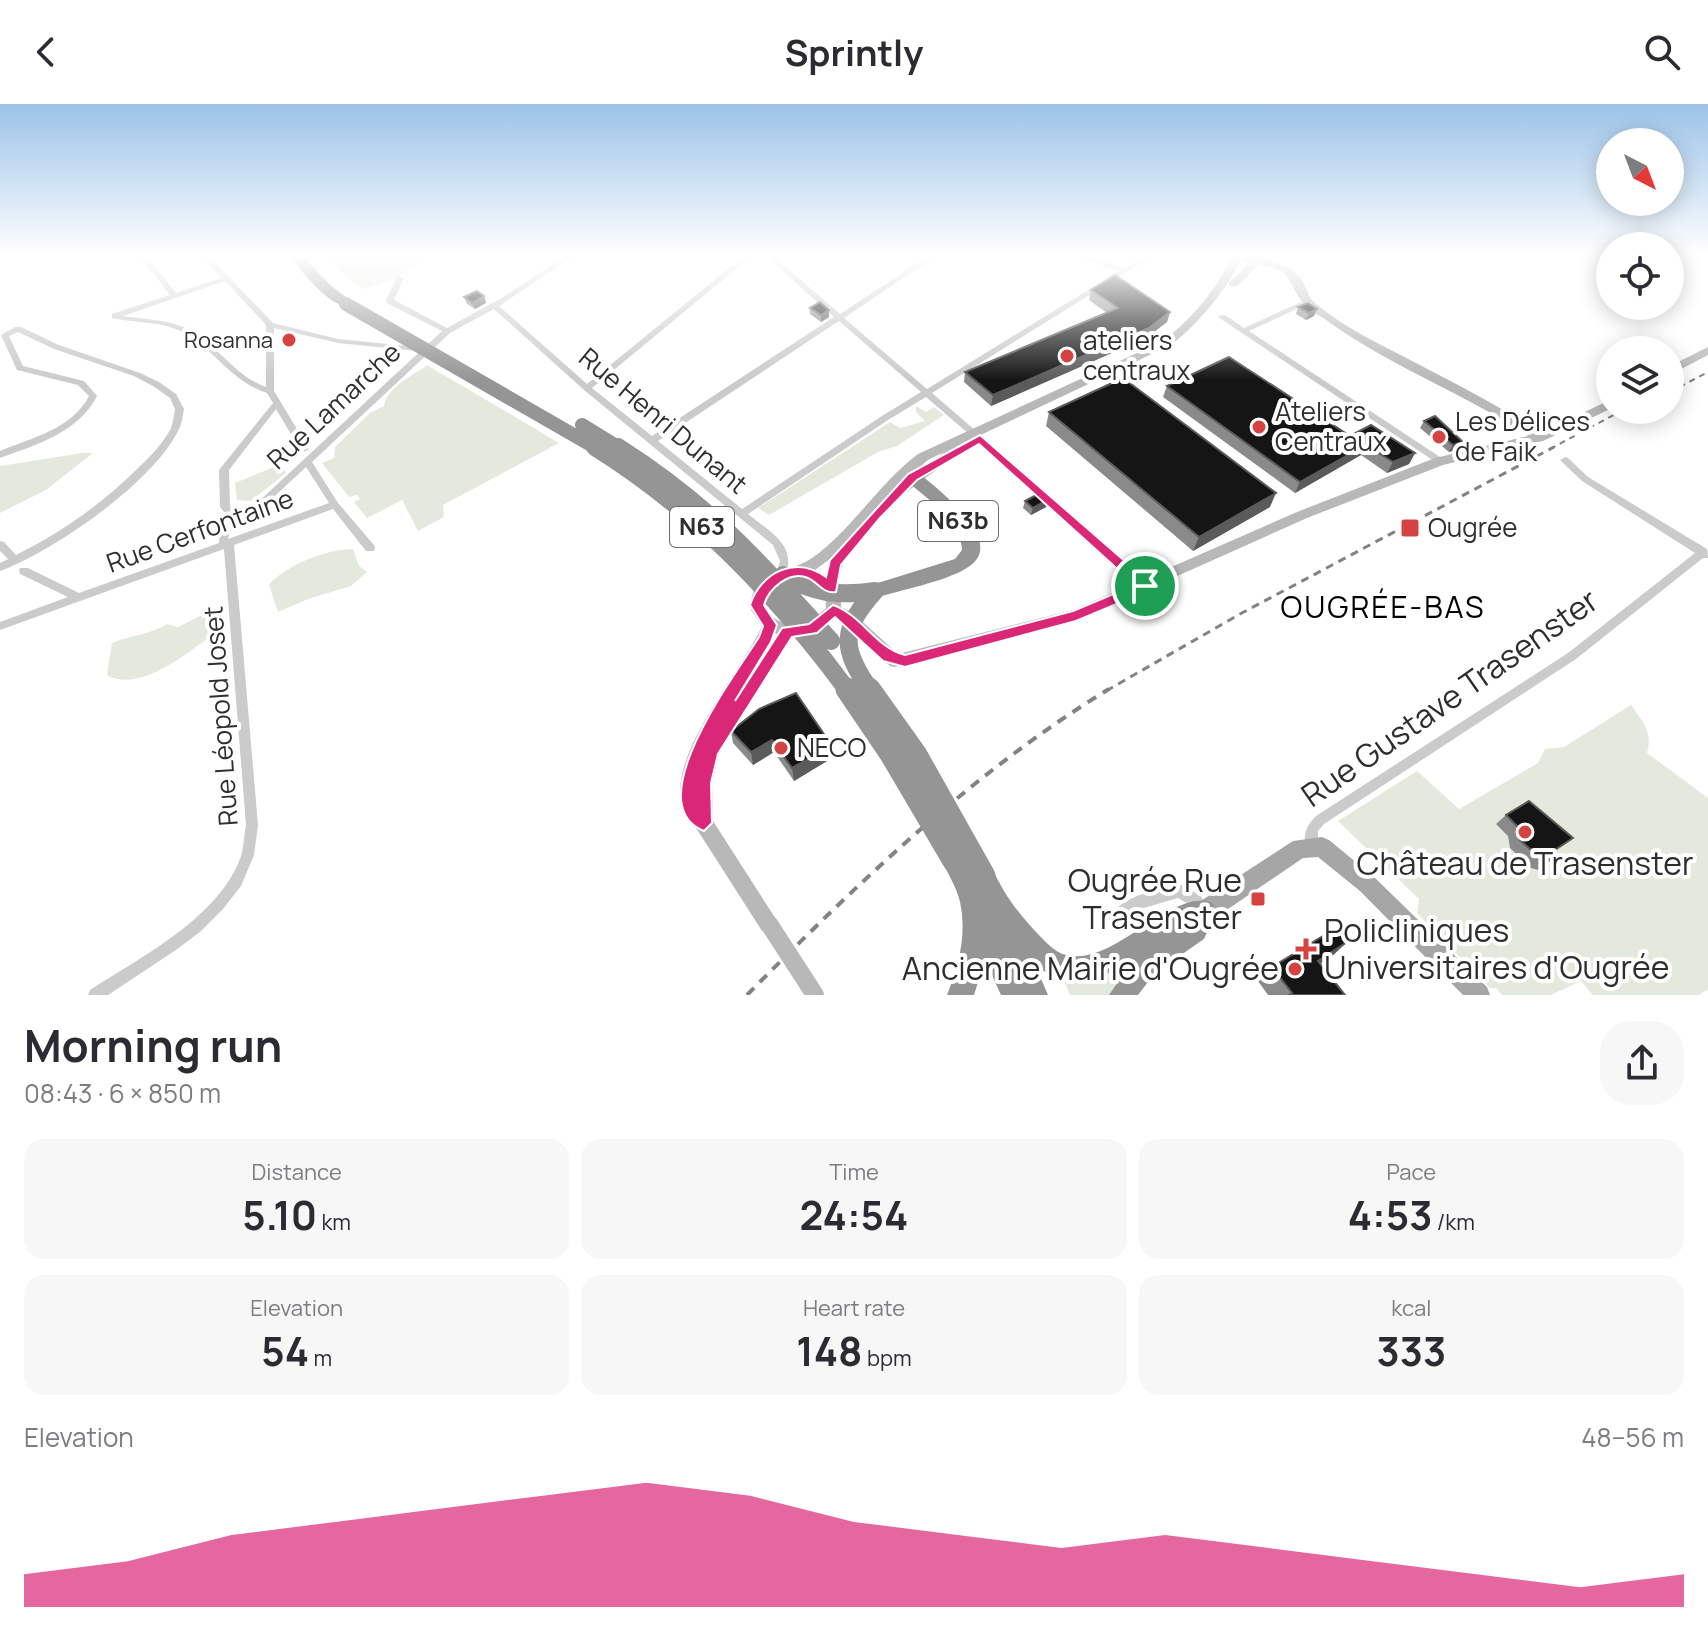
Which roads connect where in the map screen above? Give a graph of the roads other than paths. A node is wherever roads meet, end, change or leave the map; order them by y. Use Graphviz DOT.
graph roads {
  1 [pos="170,297"];
  2 [pos="242,297"];
  3 [pos="342,297"];
  4 [pos="347,297"];
  5 [pos="392,297"];
  6 [pos="510,297"];
  7 [pos="699,297"];
  8 [pos="815,297"];
  9 [pos="876,297"];
  10 [pos="1083,297"];
  11 [pos="1210,297"];
  12 [pos="1221,297"];
  13 [pos="1305,297"];
  14 [pos="351,301"];
  15 [pos="1308,302"];
  16 [pos="495,306"];
  17 [pos="1222,317"];
  18 [pos="842,320"];
  19 [pos="270,325"];
  20 [pos="447,331"];
  21 [pos="1243,331"];
  22 [pos="294,332"];
  23 [pos="269,347"];
  24 [pos="1708,350"];
  25 [pos="424,353"];
  26 [pos="1684,363"];
  27 [pos="587,388"];
  28 [pos="270,391"];
  29 [pos="926,393"];
  30 [pos="277,403"];
  31 [pos="1596,411"];
  32 [pos="976,436"];
  33 [pos="1539,438"];
  34 [pos="651,441"];
  35 [pos="304,449"];
  36 [pos="0,455"];
  37 [pos="1565,460"];
  38 [pos="1440,461"];
  39 [pos="308,462"];
  40 [pos="913,477"];
  41 [pos="335,505"];
  42 [pos="741,514"];
  43 [pos="238,522"];
  44 [pos="229,544"];
  45 [pos="0,545"];
  46 [pos="370,548"];
  47 [pos="1705,554"];
  48 [pos="15,560"];
  49 [pos="0,567"];
  50 [pos="24,571"];
  51 [pos="800,571"];
  52 [pos="774,572"];
  53 [pos="1145,586"];
  54 [pos="831,588"];
  55 [pos="875,591"];
  56 [pos="80,598"];
  57 [pos="833,610"];
  58 [pos="770,625"];
  59 [pos="0,626"];
  60 [pos="787,632"];
  61 [pos="856,670"];
  62 [pos="704,823"];
  63 [pos="1312,845"];
  64 [pos="976,881"];
  65 [pos="1000,909"];
  66 [pos="1204,912"];
  67 [pos="1115,919"];
  68 [pos="95,995"];
  69 [pos="815,995"];
  70 [pos="960,995"];
  71 [pos="1014,995"];
  72 [pos="1035,995"];
  73 [pos="1122,995"];
  74 [pos="1479,995"];
  1 -- 28 [label="street"];
  2 -- 19 [label="street"];
  3 -- 14 [label="highway, N63"];
  4 -- 14 [label="highway, N63"];
  5 -- 20 [label="street"];
  6 -- 16 [label="street, Rue Lamarche"];
  7 -- 27 [label="street"];
  8 -- 18 [label="street"];
  9 -- 18 [label="street"];
  10 -- 29 [label="street"];
  11 -- 32 [label="main road"];
  12 -- 32 [label="main road"];
  13 -- 15 [label="main road"];
  14 -- 52 [label="highway, N63, bridge"];
  14 -- 64 [label="highway, N63, bridge"];
  15 -- 21 [label="street"];
  15 -- 33 [label="main road"];
  16 -- 20 [label="street, Rue Lamarche"];
  16 -- 27 [label="street, Rue Henri Dunant"];
  17 -- 21 [label="street"];
  18 -- 29 [label="street"];
  18 -- 34 [label="street"];
  19 -- 22 [label="street"];
  19 -- 23 [label="street"];
  20 -- 25 [label="street, Rue Lamarche"];
  21 -- 38 [label="street"];
  22 -- 23 [label="street"];
  22 -- 25 [label="street"];
  23 -- 28 [label="street"];
  24 -- 26 [label="main road"];
  25 -- 39 [label="street, Rue Lamarche"];
  27 -- 34 [label="street, Rue Henri Dunant"];
  28 -- 30 [label="street"];
  29 -- 32 [label="street"];
  29 -- 42 [label="street"];
  30 -- 35 [label="street"];
  30 -- 43 [label="street"];
  31 -- 33 [label="main road"];
  32 -- 40 [label="main road"];
  32 -- 51 [label="main road"];
  32 -- 53 [label="street"];
  33 -- 38 [label="main road"];
  34 -- 42 [label="street, Rue Henri Dunant"];
  36 -- 48 [label="street"];
  37 -- 47 [label="street"];
  38 -- 53 [label="main road"];
  39 -- 41 [label="street"];
  39 -- 43 [label="street, Rue Lamarche"];
  40 -- 54 [label="main road"];
  40 -- 55 [label="highway, N63b"];
  41 -- 44 [label="street, Rue Cerfontaine"];
  41 -- 46 [label="street"];
  42 -- 52 [label="street, Rue Henri Dunant"];
  43 -- 44 [label="street, Rue Lamarche"];
  44 -- 56 [label="street, Rue Cerfontaine"];
  44 -- 68 [label="street, Rue Léopold Joset"];
  45 -- 48 [label="street"];
  47 -- 63 [label="street, Rue Gustave Trasenster"];
  48 -- 49 [label="street"];
  50 -- 56 [label="street, Rue Cerfontaine"];
  51 -- 52 [label="main road"];
  51 -- 54 [label="main road"];
  52 -- 55 [label="highway, bridge"];
  52 -- 58 [label="main road"];
  52 -- 61 [label="highway, N63, bridge"];
  53 -- 57 [label="main road"];
  54 -- 57 [label="main road"];
  55 -- 61 [label="highway, bridge"];
  56 -- 59 [label="street, Rue Cerfontaine"];
  57 -- 60 [label="main road"];
  58 -- 60 [label="main road"];
  58 -- 62 [label="main road"];
  60 -- 62 [label="main road"];
  61 -- 64 [label="highway, N63, bridge"];
  62 -- 69 [label="main road, bridge"];
  63 -- 66 [label="main road, Rue Gustave Trasenster"];
  63 -- 74 [label="main road"];
  64 -- 65 [label="highway, N63"];
  64 -- 70 [label="highway"];
  64 -- 71 [label="highway, N63"];
  65 -- 66 [label="highway"];
  65 -- 72 [label="highway, N63"];
  66 -- 67 [label="street"];
  66 -- 73 [label="highway"];
}
